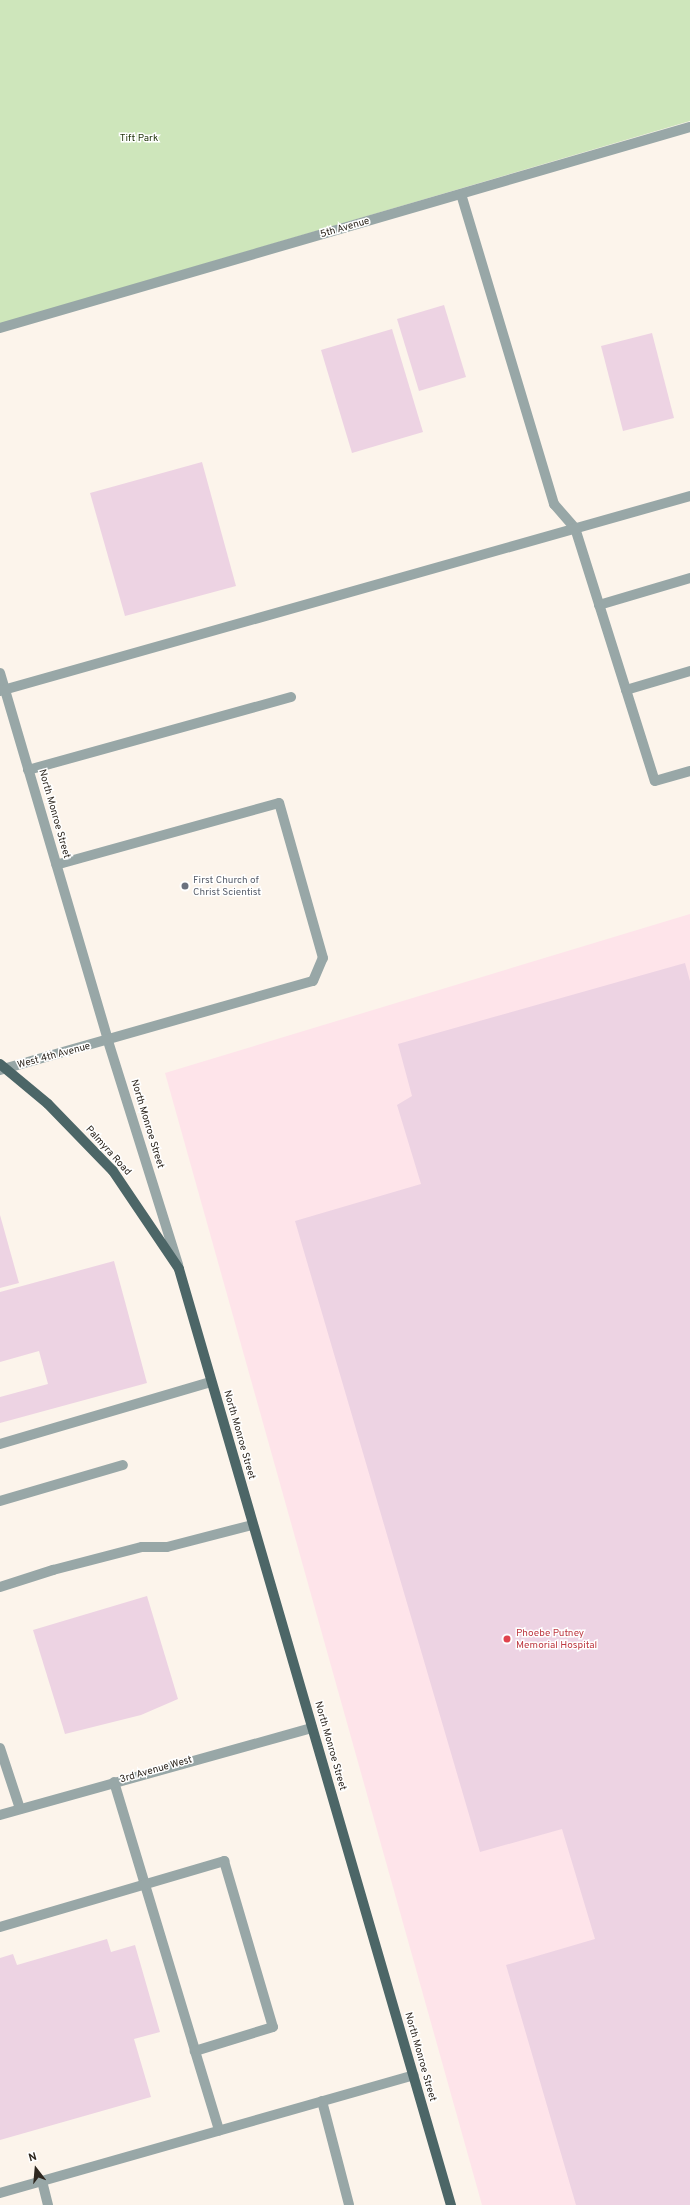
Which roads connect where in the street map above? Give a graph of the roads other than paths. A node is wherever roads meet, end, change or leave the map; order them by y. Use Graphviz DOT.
graph roads {
  1 [pos="690,127"];
  2 [pos="461,194"];
  3 [pos="0,328"];
  4 [pos="690,496"];
  5 [pos="575,528"];
  6 [pos="690,578"];
  7 [pos="599,605"];
  8 [pos="690,671"];
  9 [pos="0,673"];
  10 [pos="2,690"];
  11 [pos="626,690"];
  12 [pos="291,697"];
  13 [pos="28,770"];
  14 [pos="690,771"];
  15 [pos="56,865"];
  16 [pos="108,1041"];
  17 [pos="2,1068"];
  18 [pos="179,1269"];
  19 [pos="212,1382"];
  20 [pos="0,1444"];
  21 [pos="123,1465"];
  22 [pos="0,1501"];
  23 [pos="252,1525"];
  24 [pos="0,1587"];
  25 [pos="312,1728"];
  26 [pos="0,1748"];
  27 [pos="114,1782"];
  28 [pos="20,1809"];
  29 [pos="0,1815"];
  30 [pos="145,1885"];
  31 [pos="0,1927"];
  32 [pos="195,2051"];
  33 [pos="413,2075"];
  34 [pos="322,2101"];
  35 [pos="219,2130"];
  36 [pos="42,2180"];
  37 [pos="0,2192"];
  38 [pos="48,2205"];
  39 [pos="349,2205"];
  40 [pos="451,2205"];
  1 -- 2 [label="street, 5th Avenue"];
  2 -- 3 [label="street, 5th Avenue"];
  2 -- 5 [label="street"];
  4 -- 5 [label="street"];
  5 -- 7 [label="street"];
  5 -- 10 [label="street"];
  6 -- 7 [label="street"];
  7 -- 11 [label="street"];
  8 -- 11 [label="street"];
  9 -- 10 [label="street, North Monroe Street"];
  10 -- 13 [label="street, North Monroe Street"];
  11 -- 14 [label="street"];
  12 -- 13 [label="street"];
  13 -- 15 [label="street, North Monroe Street"];
  15 -- 16 [label="street, North Monroe Street"];
  15 -- 16 [label="street, West 4th Avenue"];
  16 -- 17 [label="street, West 4th Avenue"];
  16 -- 18 [label="street, North Monroe Street"];
  17 -- 18 [label="main road, Palmyra Road"];
  18 -- 19 [label="main road, North Monroe Street"];
  19 -- 20 [label="street"];
  19 -- 23 [label="main road, North Monroe Street"];
  21 -- 22 [label="street"];
  23 -- 24 [label="street"];
  23 -- 25 [label="main road, North Monroe Street"];
  25 -- 27 [label="street, 3rd Avenue West"];
  25 -- 33 [label="main road, North Monroe Street"];
  26 -- 28 [label="street"];
  27 -- 28 [label="street, 3rd Avenue West"];
  27 -- 30 [label="street"];
  28 -- 29 [label="street, 3rd Avenue West"];
  30 -- 31 [label="street"];
  30 -- 32 [label="street"];
  30 -- 32 [label="street"];
  32 -- 35 [label="street"];
  33 -- 34 [label="street"];
  33 -- 40 [label="main road, North Monroe Street"];
  34 -- 35 [label="street"];
  34 -- 39 [label="street"];
  35 -- 36 [label="street"];
  36 -- 37 [label="street"];
  36 -- 38 [label="street"];
}
